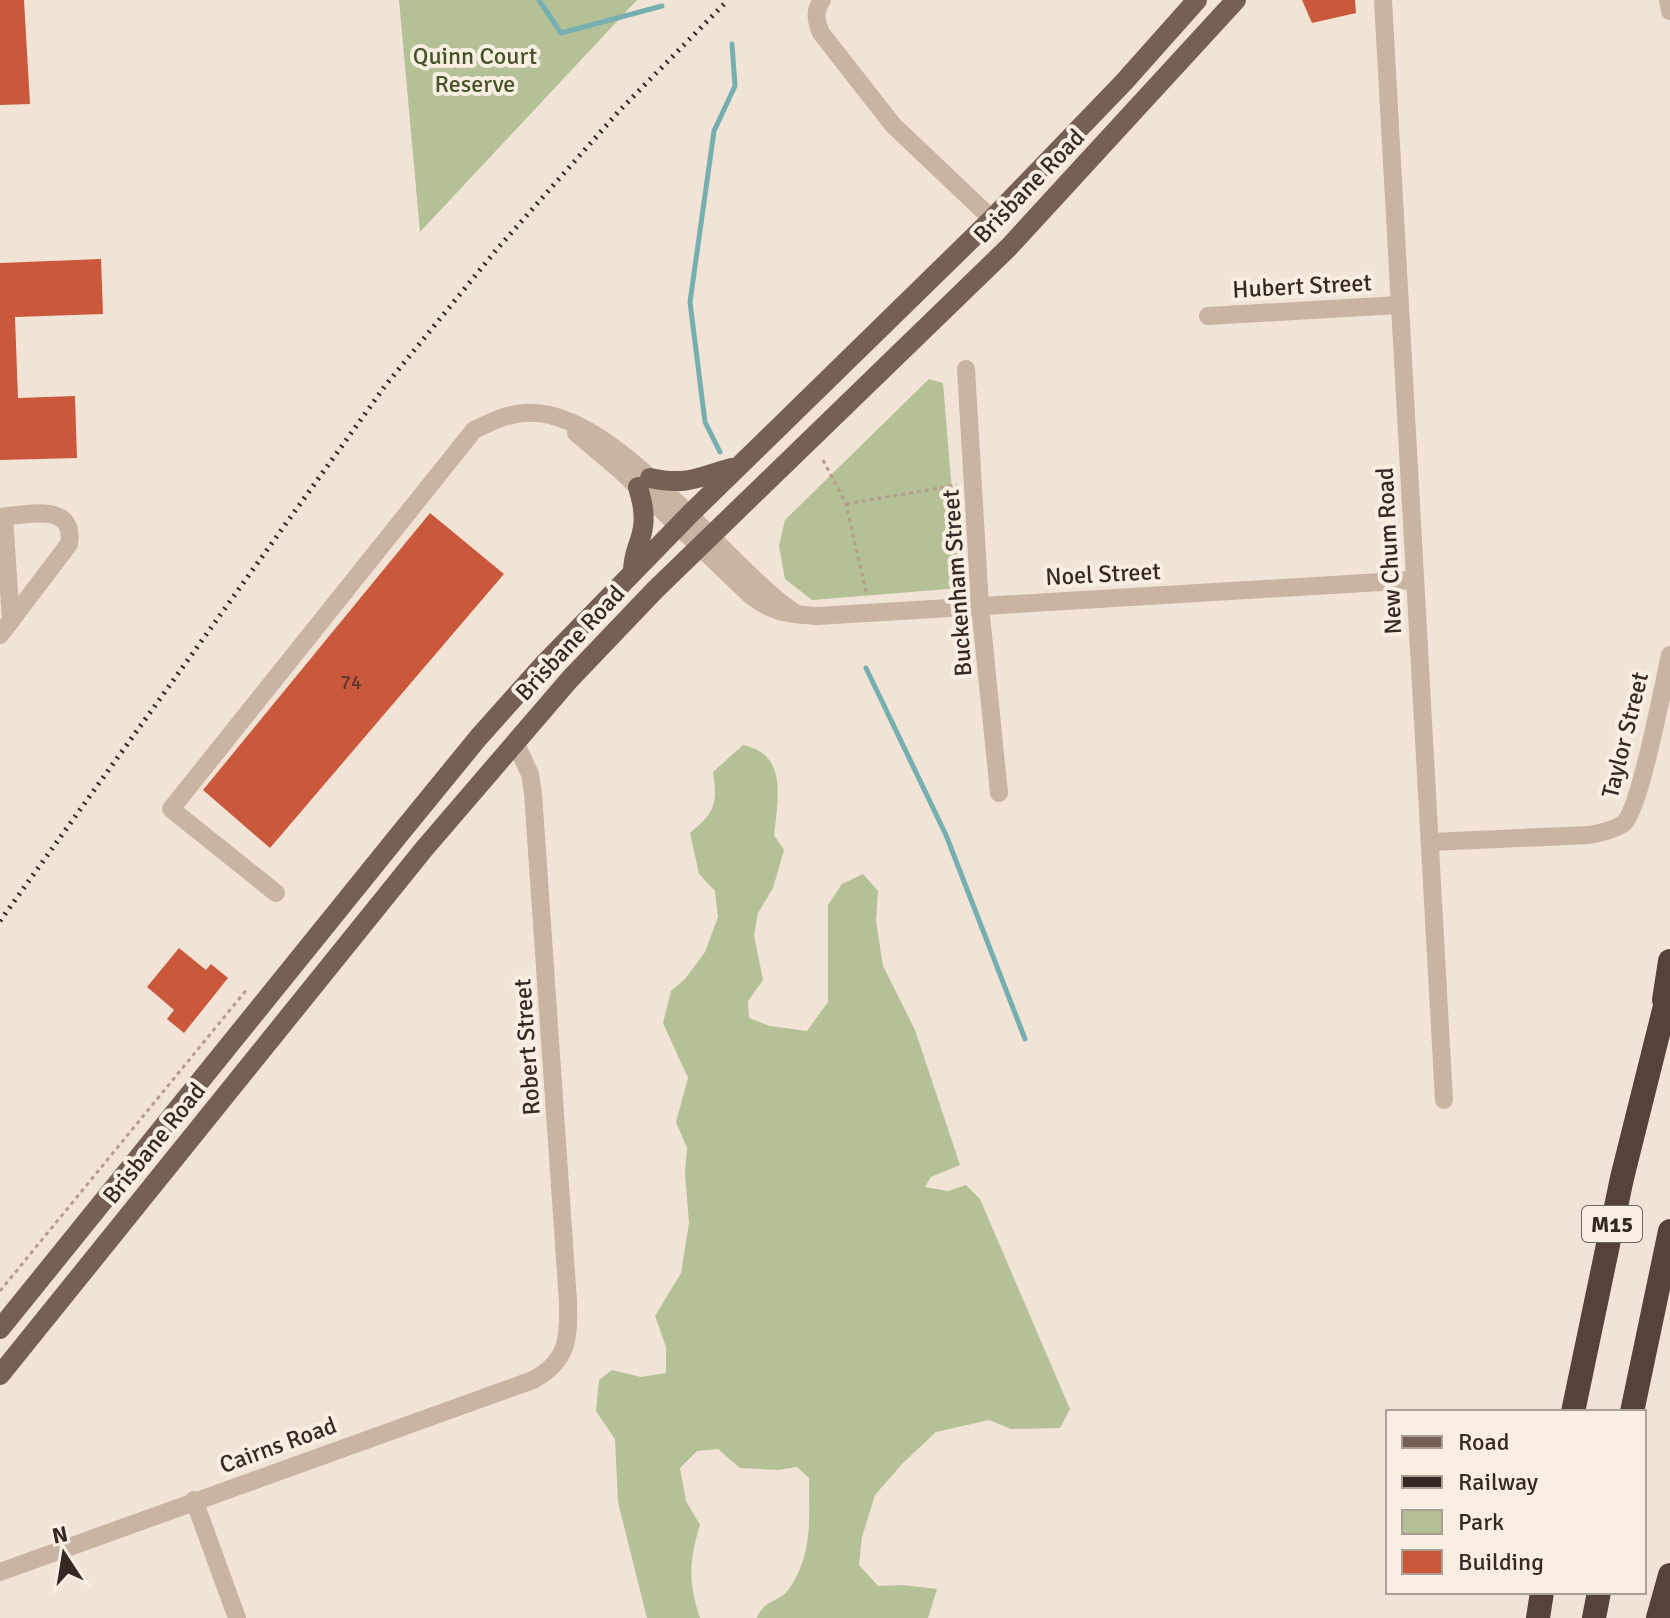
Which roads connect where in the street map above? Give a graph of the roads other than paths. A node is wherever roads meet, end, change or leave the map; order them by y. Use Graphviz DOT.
graph roads {
  1 [pos="822,0"];
  2 [pos="1197,0"];
  3 [pos="1236,0"];
  4 [pos="1383,0"];
  5 [pos="1668,0"];
  6 [pos="1670,11"];
  7 [pos="992,219"];
  8 [pos="1398,305"];
  9 [pos="1208,316"];
  10 [pos="966,369"];
  11 [pos="739,465"];
  12 [pos="644,483"];
  13 [pos="2,517"];
  14 [pos="684,520"];
  15 [pos="705,540"];
  16 [pos="633,572"];
  17 [pos="1414,580"];
  18 [pos="980,606"];
  19 [pos="5,628"];
  20 [pos="1670,655"];
  21 [pos="515,742"];
  22 [pos="999,793"];
  23 [pos="1431,842"];
  24 [pos="276,893"];
  25 [pos="1670,961"];
  26 [pos="1670,986"];
  27 [pos="1657,1038"];
  28 [pos="1444,1100"];
  29 [pos="1670,1231"];
  30 [pos="0,1329"];
  31 [pos="563,1351"];
  32 [pos="0,1375"];
  33 [pos="1573,1410"];
  34 [pos="1632,1410"];
  35 [pos="194,1500"];
  36 [pos="0,1572"];
  37 [pos="1670,1575"];
  38 [pos="1542,1594"];
  39 [pos="1599,1594"];
  40 [pos="237,1618"];
  41 [pos="1538,1618"];
  42 [pos="1594,1618"];
  43 [pos="1658,1618"];
  1 -- 7 [label="street"];
  2 -- 7 [label="main road, Brisbane Road"];
  3 -- 15 [label="main road, Brisbane Road"];
  4 -- 8 [label="street, New Chum Road"];
  5 -- 6 [label="street"];
  7 -- 11 [label="main road, Brisbane Road"];
  8 -- 9 [label="street, Hubert Street"];
  8 -- 17 [label="street, New Chum Road"];
  10 -- 18 [label="street, Buckenham Street"];
  11 -- 12 [label="main road"];
  11 -- 14 [label="main road, Brisbane Road"];
  12 -- 14 [label="street, Noel Street"];
  12 -- 16 [label="main road"];
  12 -- 24 [label="street, Noel Street"];
  13 -- 19 [label="street"];
  13 -- 19 [label="street"];
  14 -- 15 [label="street, Noel Street"];
  14 -- 16 [label="main road, Brisbane Road"];
  15 -- 18 [label="street, Noel Street"];
  15 -- 21 [label="main road, Brisbane Road"];
  16 -- 30 [label="main road, Brisbane Road"];
  17 -- 18 [label="street, Noel Street"];
  17 -- 23 [label="street, New Chum Road"];
  18 -- 22 [label="street, Buckenham Street"];
  20 -- 23 [label="street, Taylor Street"];
  21 -- 31 [label="street, Robert Street"];
  21 -- 32 [label="main road, Brisbane Road"];
  23 -- 28 [label="street, New Chum Road"];
  25 -- 27 [label="highway"];
  26 -- 27 [label="highway, M15"];
  27 -- 33 [label="highway, M15"];
  29 -- 34 [label="highway, M15"];
  31 -- 35 [label="street, Cairns Road"];
  35 -- 36 [label="street, Cairns Road"];
  35 -- 40 [label="street"];
  37 -- 43 [label="highway"];
  38 -- 41 [label="highway"];
  39 -- 42 [label="highway"];
}
